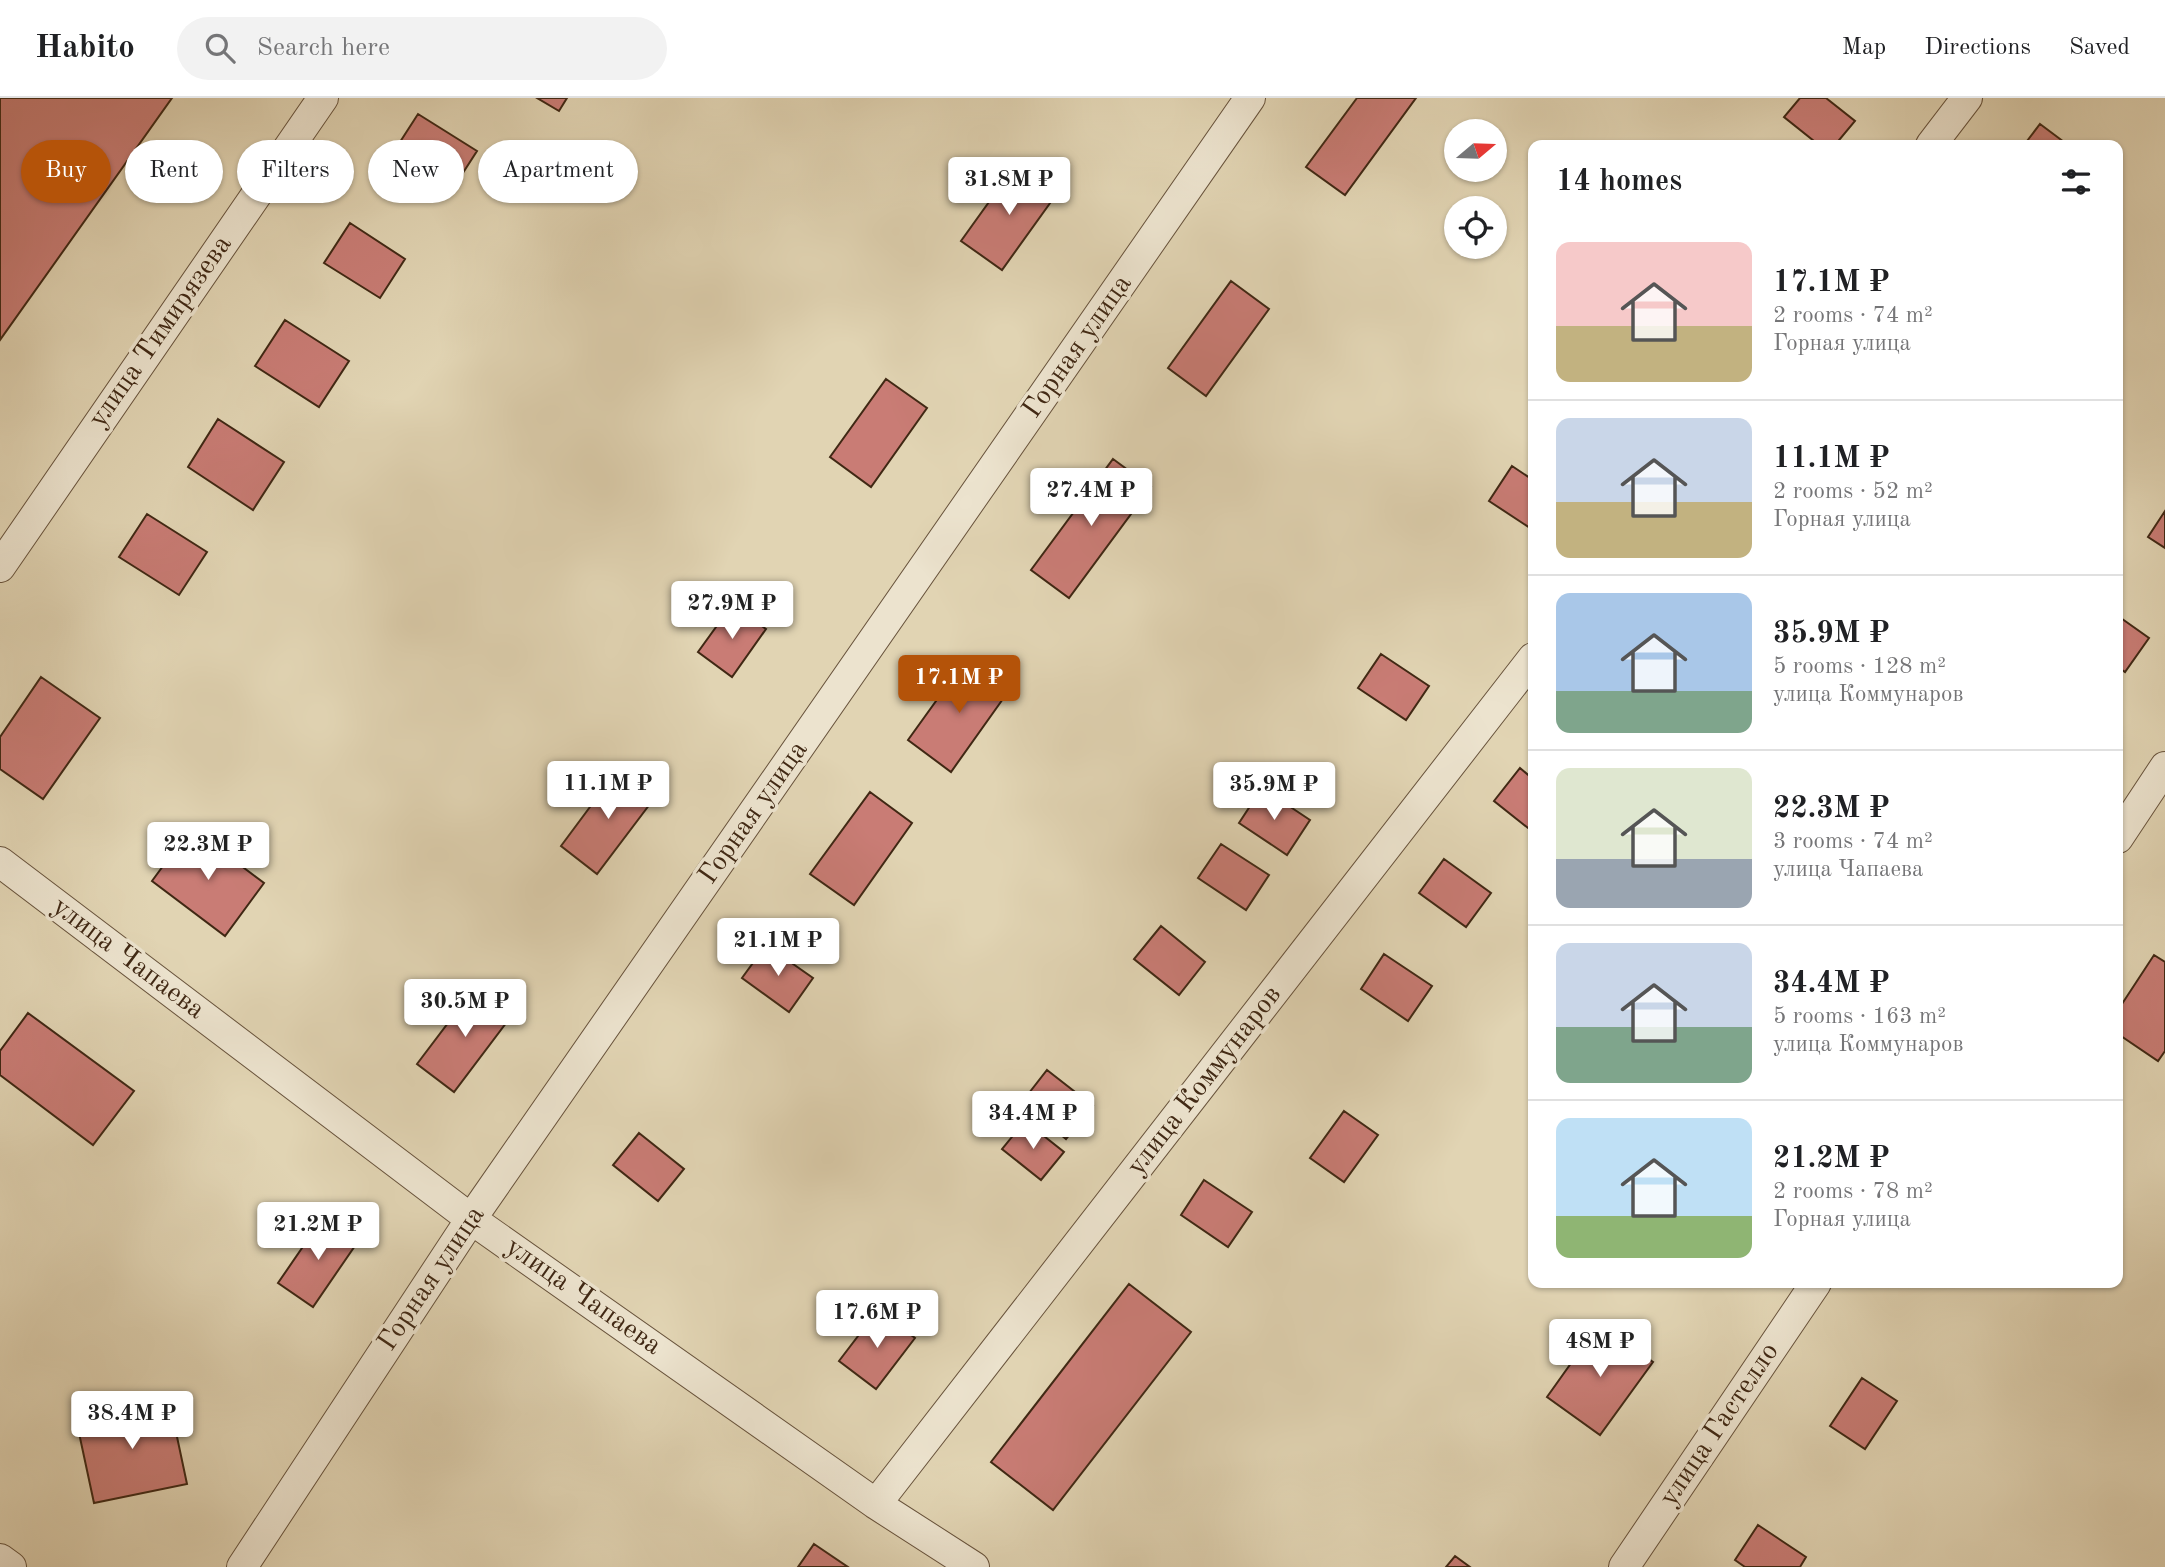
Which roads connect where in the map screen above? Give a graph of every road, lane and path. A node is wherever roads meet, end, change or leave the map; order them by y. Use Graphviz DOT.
graph roads {
  1 [pos="323,98"];
  2 [pos="1250,98"];
  3 [pos="1968,98"];
  4 [pos="1935,140"];
  5 [pos="0,567"];
  6 [pos="1528,664"];
  7 [pos="2165,767"];
  8 [pos="2123,830"];
  9 [pos="0,862"];
  10 [pos="471,1219"];
  11 [pos="1813,1288"];
  12 [pos="876,1504"];
  13 [pos="0,1559"];
  14 [pos="12,1567"];
  15 [pos="242,1567"];
  16 [pos="974,1567"];
  17 [pos="1624,1567"];
  1 -- 5 [label="street, улица Тимирязева"];
  2 -- 10 [label="street, Горная улица"];
  3 -- 4 [label="street"];
  6 -- 12 [label="street, улица Коммунаров"];
  7 -- 8 [label="street"];
  9 -- 10 [label="street, улица Чапаева"];
  10 -- 12 [label="street, улица Чапаева"];
  10 -- 15 [label="street, Горная улица"];
  11 -- 17 [label="street, улица Гастелло"];
  12 -- 16 [label="street, улица Чапаева"];
  13 -- 14 [label="street"];
}
